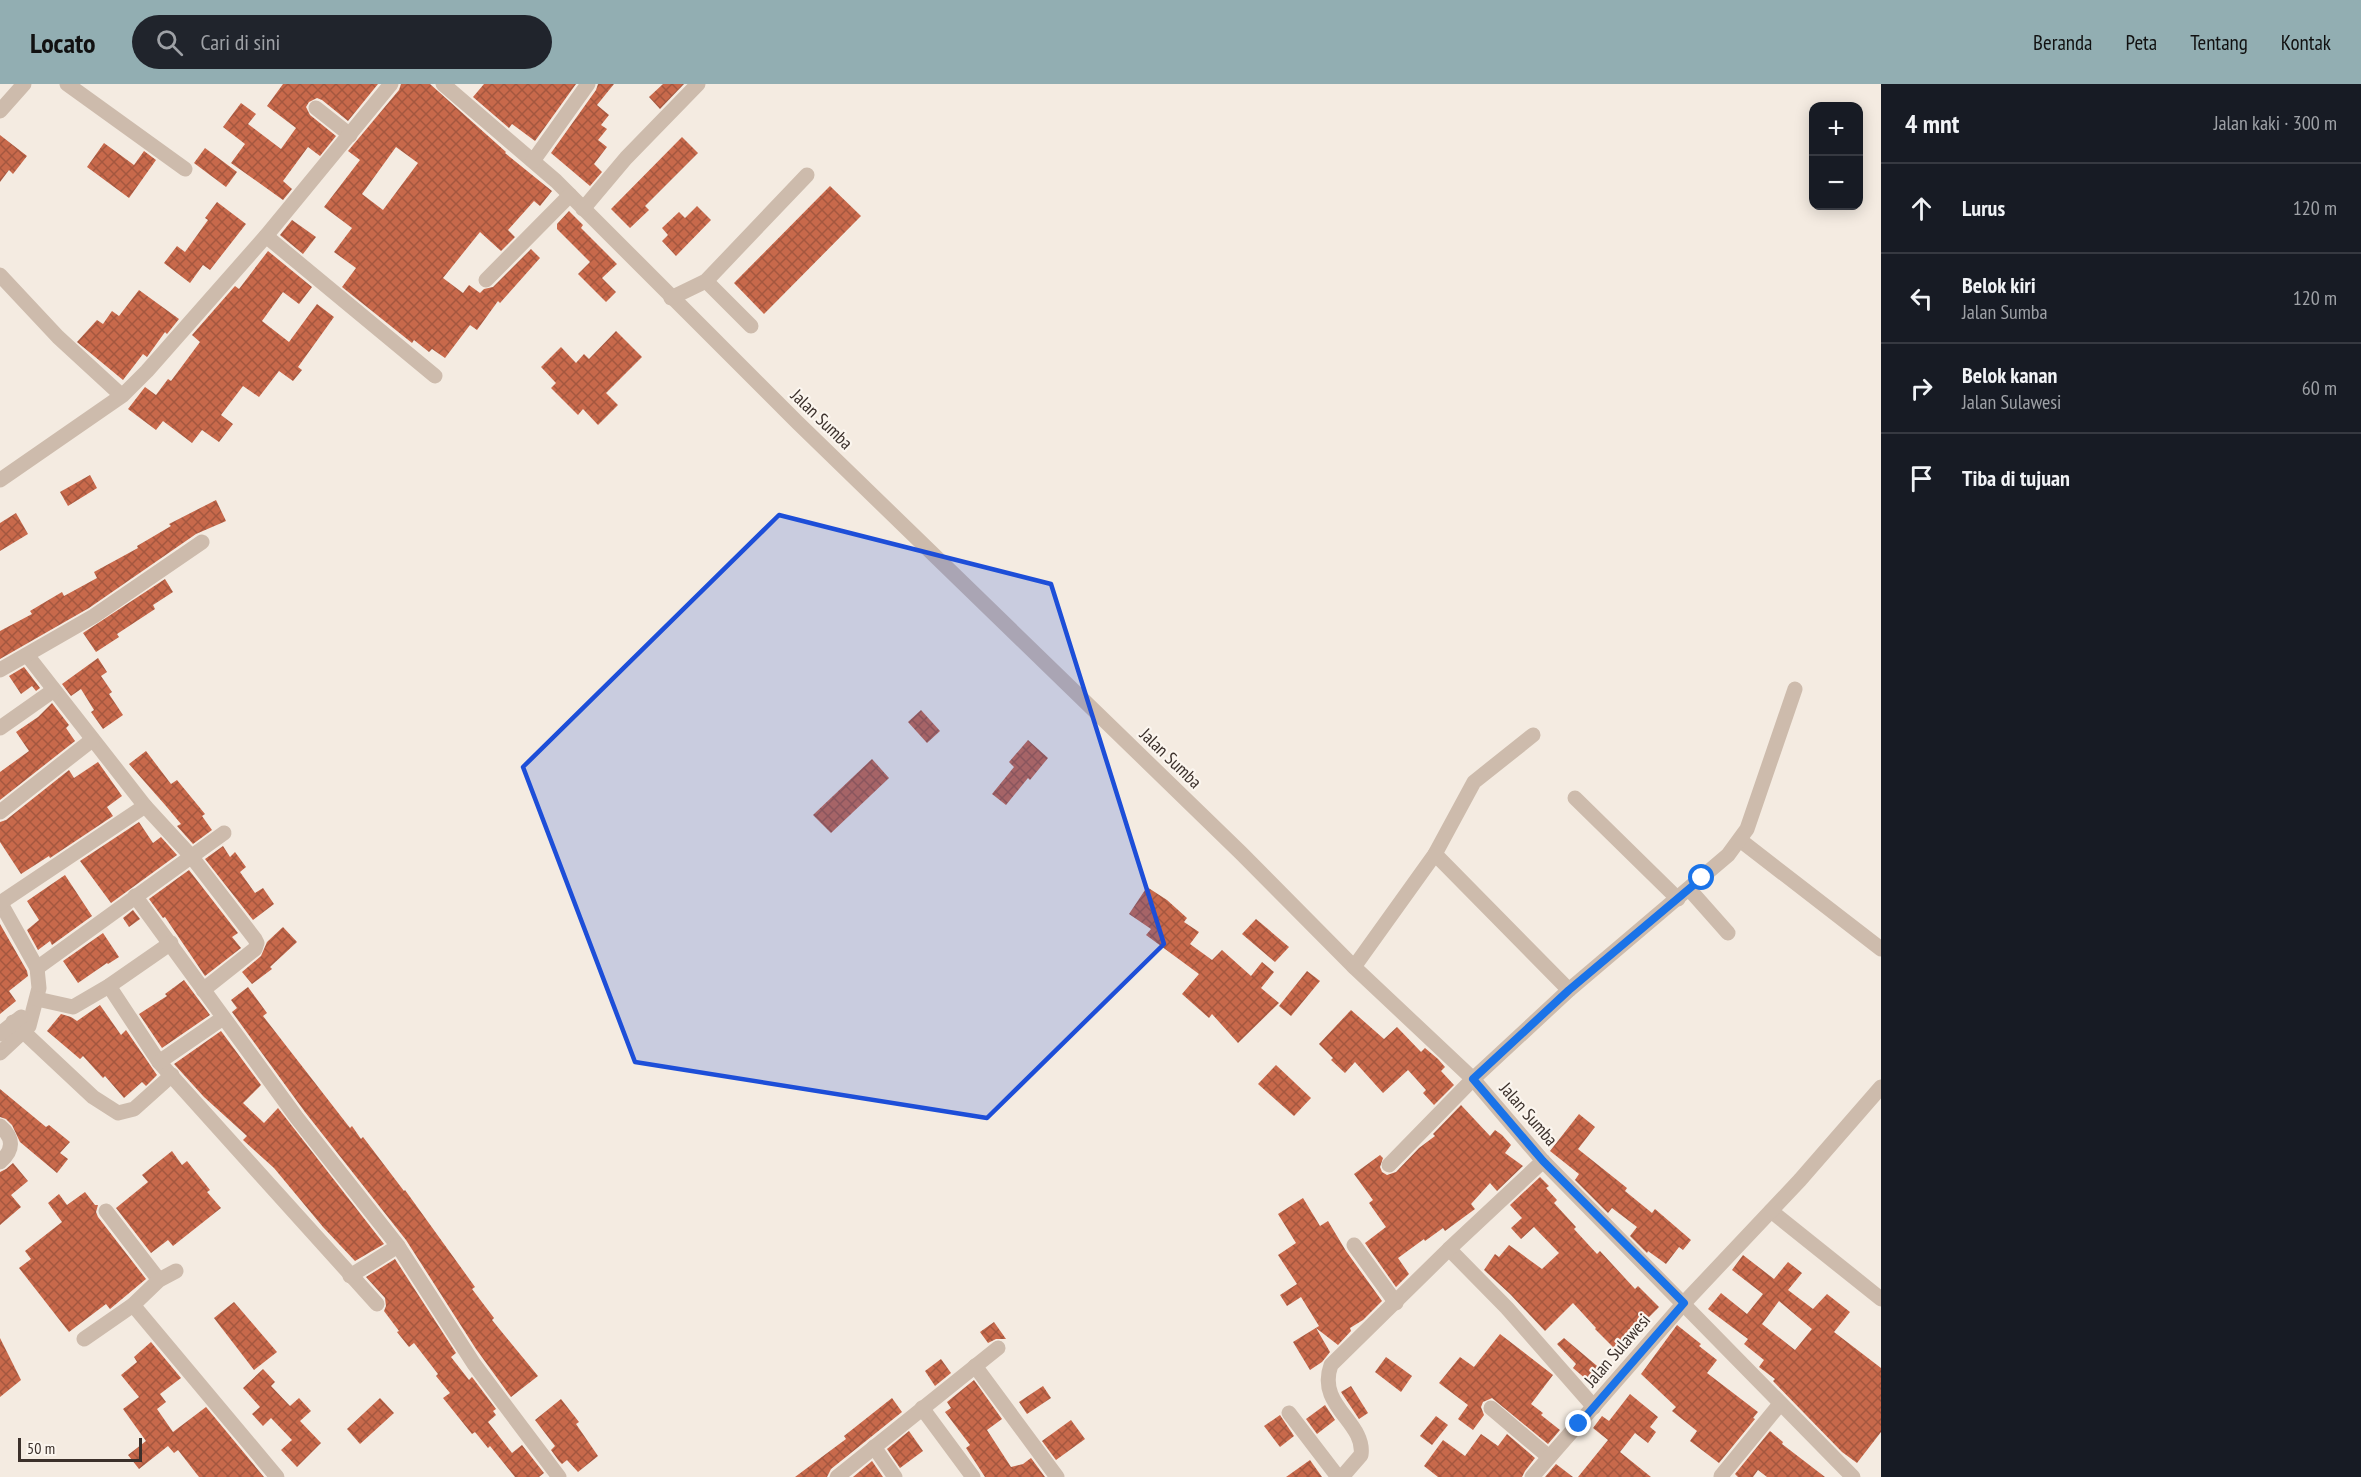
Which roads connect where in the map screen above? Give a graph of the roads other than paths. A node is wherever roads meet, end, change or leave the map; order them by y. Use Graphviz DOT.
graph roads {
  1 [pos="24,84"];
  2 [pos="67,84"];
  3 [pos="443,84"];
  4 [pos="588,84"];
  5 [pos="698,84"];
  6 [pos="389,86"];
  7 [pos="316,108"];
  8 [pos="0,111"];
  9 [pos="350,135"];
  10 [pos="533,161"];
  11 [pos="185,169"];
  12 [pos="807,175"];
  13 [pos="570,195"];
  14 [pos="583,209"];
  15 [pos="266,236"];
  16 [pos="0,275"];
  17 [pos="486,280"];
  18 [pos="706,281"];
  19 [pos="671,298"];
  20 [pos="751,326"];
  21 [pos="435,376"];
  22 [pos="121,395"];
  23 [pos="0,480"];
  24 [pos="202,542"];
  25 [pos="27,655"];
  26 [pos="0,670"];
  27 [pos="1795,689"];
  28 [pos="54,690"];
  29 [pos="0,728"];
  30 [pos="1533,735"];
  31 [pos="92,740"];
  32 [pos="1575,798"];
  33 [pos="145,806"];
  34 [pos="0,812"];
  35 [pos="224,833"];
  36 [pos="1740,840"];
  37 [pos="1435,854"];
  38 [pos="191,856"];
  39 [pos="1684,894"];
  40 [pos="135,896"];
  41 [pos="2,908"];
  42 [pos="1728,933"];
  43 [pos="171,943"];
  44 [pos="1881,949"];
  45 [pos="1354,967"];
  46 [pos="37,968"];
  47 [pos="109,986"];
  48 [pos="203,990"];
  49 [pos="1569,990"];
  50 [pos="35,1006"];
  51 [pos="223,1018"];
  52 [pos="13,1022"];
  53 [pos="24,1033"];
  54 [pos="0,1034"];
  55 [pos="0,1053"];
  56 [pos="159,1062"];
  57 [pos="172,1075"];
  58 [pos="1473,1079"];
  59 [pos="1881,1087"];
  60 [pos="0,1126"];
  61 [pos="1543,1161"];
  62 [pos="0,1162"];
  63 [pos="1389,1165"];
  64 [pos="106,1211"];
  65 [pos="1771,1211"];
  66 [pos="1354,1245"];
  67 [pos="398,1246"];
  68 [pos="1449,1249"];
  69 [pos="176,1271"];
  70 [pos="351,1276"];
  71 [pos="159,1280"];
  72 [pos="1881,1299"];
  73 [pos="1396,1303"];
  74 [pos="1684,1303"];
  75 [pos="377,1304"];
  76 [pos="133,1305"];
  77 [pos="84,1339"];
  78 [pos="998,1348"];
  79 [pos="975,1366"];
  80 [pos="1780,1404"];
  81 [pos="1594,1407"];
  82 [pos="921,1408"];
  83 [pos="1491,1408"];
  84 [pos="1289,1413"];
  85 [pos="874,1446"];
  86 [pos="1549,1457"];
  87 [pos="1721,1476"];
  88 [pos="277,1477"];
  89 [pos="558,1477"];
  90 [pos="837,1477"];
  91 [pos="895,1477"];
  92 [pos="973,1477"];
  93 [pos="1057,1477"];
  94 [pos="1338,1477"];
  95 [pos="1342,1477"];
  96 [pos="1532,1477"];
  97 [pos="1853,1477"];
  1 -- 8 [label="street"];
  2 -- 11 [label="street"];
  3 -- 10 [label="street, Jalan Sumba"];
  4 -- 10 [label="street"];
  5 -- 14 [label="street"];
  6 -- 9 [label="street"];
  7 -- 9 [label="street"];
  9 -- 15 [label="street"];
  10 -- 13 [label="street, Jalan Sumba"];
  12 -- 18 [label="street"];
  13 -- 14 [label="street, Jalan Sumba"];
  13 -- 17 [label="street"];
  14 -- 19 [label="street, Jalan Sumba"];
  15 -- 21 [label="street"];
  15 -- 22 [label="street"];
  16 -- 22 [label="street"];
  18 -- 19 [label="street"];
  18 -- 20 [label="street"];
  19 -- 45 [label="street, Jalan Sumba"];
  22 -- 23 [label="street"];
  24 -- 25 [label="street"];
  25 -- 26 [label="street"];
  25 -- 28 [label="street"];
  27 -- 36 [label="street"];
  28 -- 29 [label="street"];
  28 -- 31 [label="street"];
  30 -- 37 [label="street"];
  31 -- 33 [label="street"];
  31 -- 34 [label="street"];
  32 -- 39 [label="street"];
  33 -- 38 [label="street"];
  33 -- 41 [label="street"];
  35 -- 38 [label="street"];
  36 -- 39 [label="street"];
  36 -- 44 [label="street"];
  37 -- 45 [label="street"];
  37 -- 49 [label="street"];
  38 -- 40 [label="street"];
  38 -- 48 [label="street"];
  39 -- 42 [label="street"];
  39 -- 49 [label="street"];
  40 -- 43 [label="street"];
  40 -- 46 [label="street"];
  41 -- 46 [label="street"];
  43 -- 47 [label="street"];
  43 -- 48 [label="street"];
  45 -- 58 [label="street, Jalan Sumba"];
  46 -- 50 [label="street"];
  47 -- 50 [label="street"];
  47 -- 56 [label="street"];
  48 -- 51 [label="street"];
  49 -- 58 [label="street"];
  50 -- 52 [label="street"];
  50 -- 53 [label="street"];
  51 -- 56 [label="street"];
  51 -- 67 [label="street"];
  52 -- 53 [label="street"];
  52 -- 54 [label="street"];
  53 -- 55 [label="street"];
  53 -- 57 [label="street"];
  56 -- 57 [label="street"];
  57 -- 70 [label="street"];
  58 -- 61 [label="street, Jalan Sumba"];
  58 -- 63 [label="street"];
  59 -- 65 [label="street, Jalan Sulawesi"];
  60 -- 62 [label="street"];
  61 -- 68 [label="street"];
  61 -- 74 [label="street, Jalan Sumba"];
  64 -- 71 [label="street"];
  65 -- 72 [label="street"];
  65 -- 74 [label="street, Jalan Sulawesi"];
  66 -- 73 [label="street"];
  67 -- 70 [label="street"];
  67 -- 89 [label="street"];
  68 -- 73 [label="street"];
  68 -- 81 [label="street"];
  69 -- 71 [label="street"];
  70 -- 75 [label="street"];
  71 -- 76 [label="street"];
  73 -- 95 [label="street"];
  74 -- 80 [label="street, Jalan Sumba"];
  74 -- 81 [label="street, Jalan Sulawesi"];
  76 -- 77 [label="street"];
  76 -- 88 [label="street"];
  78 -- 79 [label="street"];
  79 -- 82 [label="street"];
  79 -- 93 [label="street"];
  80 -- 87 [label="street"];
  80 -- 97 [label="street, Jalan Sumba"];
  81 -- 86 [label="street, Jalan Sulawesi"];
  82 -- 85 [label="street"];
  82 -- 92 [label="street"];
  83 -- 86 [label="street"];
  84 -- 94 [label="street"];
  85 -- 90 [label="street"];
  85 -- 91 [label="street"];
  86 -- 96 [label="street, Jalan Sulawesi"];
}
